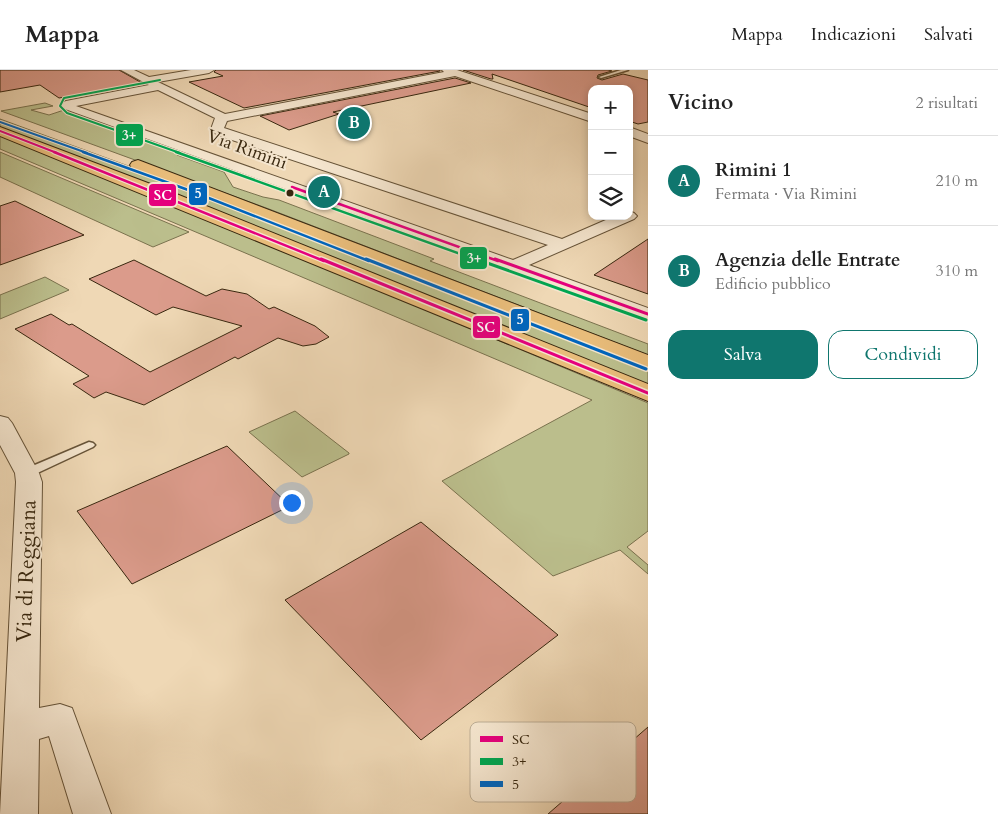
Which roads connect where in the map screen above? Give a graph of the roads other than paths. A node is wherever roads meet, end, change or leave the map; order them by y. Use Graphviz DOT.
graph roads {
  1 [pos="126,70"];
  2 [pos="209,70"];
  3 [pos="626,70"];
  4 [pos="451,71"];
  5 [pos="601,77"];
  6 [pos="155,83"];
  7 [pos="0,115"];
  8 [pos="588,117"];
  9 [pos="222,118"];
  10 [pos="0,131"];
  11 [pos="633,132"];
  12 [pos="647,137"];
  13 [pos="619,220"];
  14 [pos="562,244"];
  15 [pos="513,266"];
  16 [pos="648,314"];
  17 [pos="648,363"];
  18 [pos="648,394"];
  19 [pos="0,423"];
  20 [pos="89,445"];
  21 [pos="27,473"];
  22 [pos="22,727"];
  23 [pos="19,814"];
  24 [pos="92,814"];
  1 -- 6 [label="street"];
  2 -- 6 [label="street"];
  3 -- 5 [label="lane"];
  4 -- 8 [label="street"];
  4 -- 9 [label="street"];
  6 -- 9 [label="street"];
  6 -- 15 [label="street, Via Rimini"];
  7 -- 17 [label="highway"];
  9 -- 14 [label="street"];
  10 -- 18 [label="highway"];
  11 -- 12 [label="street"];
  13 -- 14 [label="street"];
  14 -- 15 [label="street"];
  15 -- 16 [label="street, Via Rimini"];
  19 -- 21 [label="street, Via di Reggiana"];
  20 -- 21 [label="lane"];
  21 -- 22 [label="street, Via di Reggiana"];
  22 -- 23 [label="street, Via di Reggiana"];
  22 -- 24 [label="street"];
}
